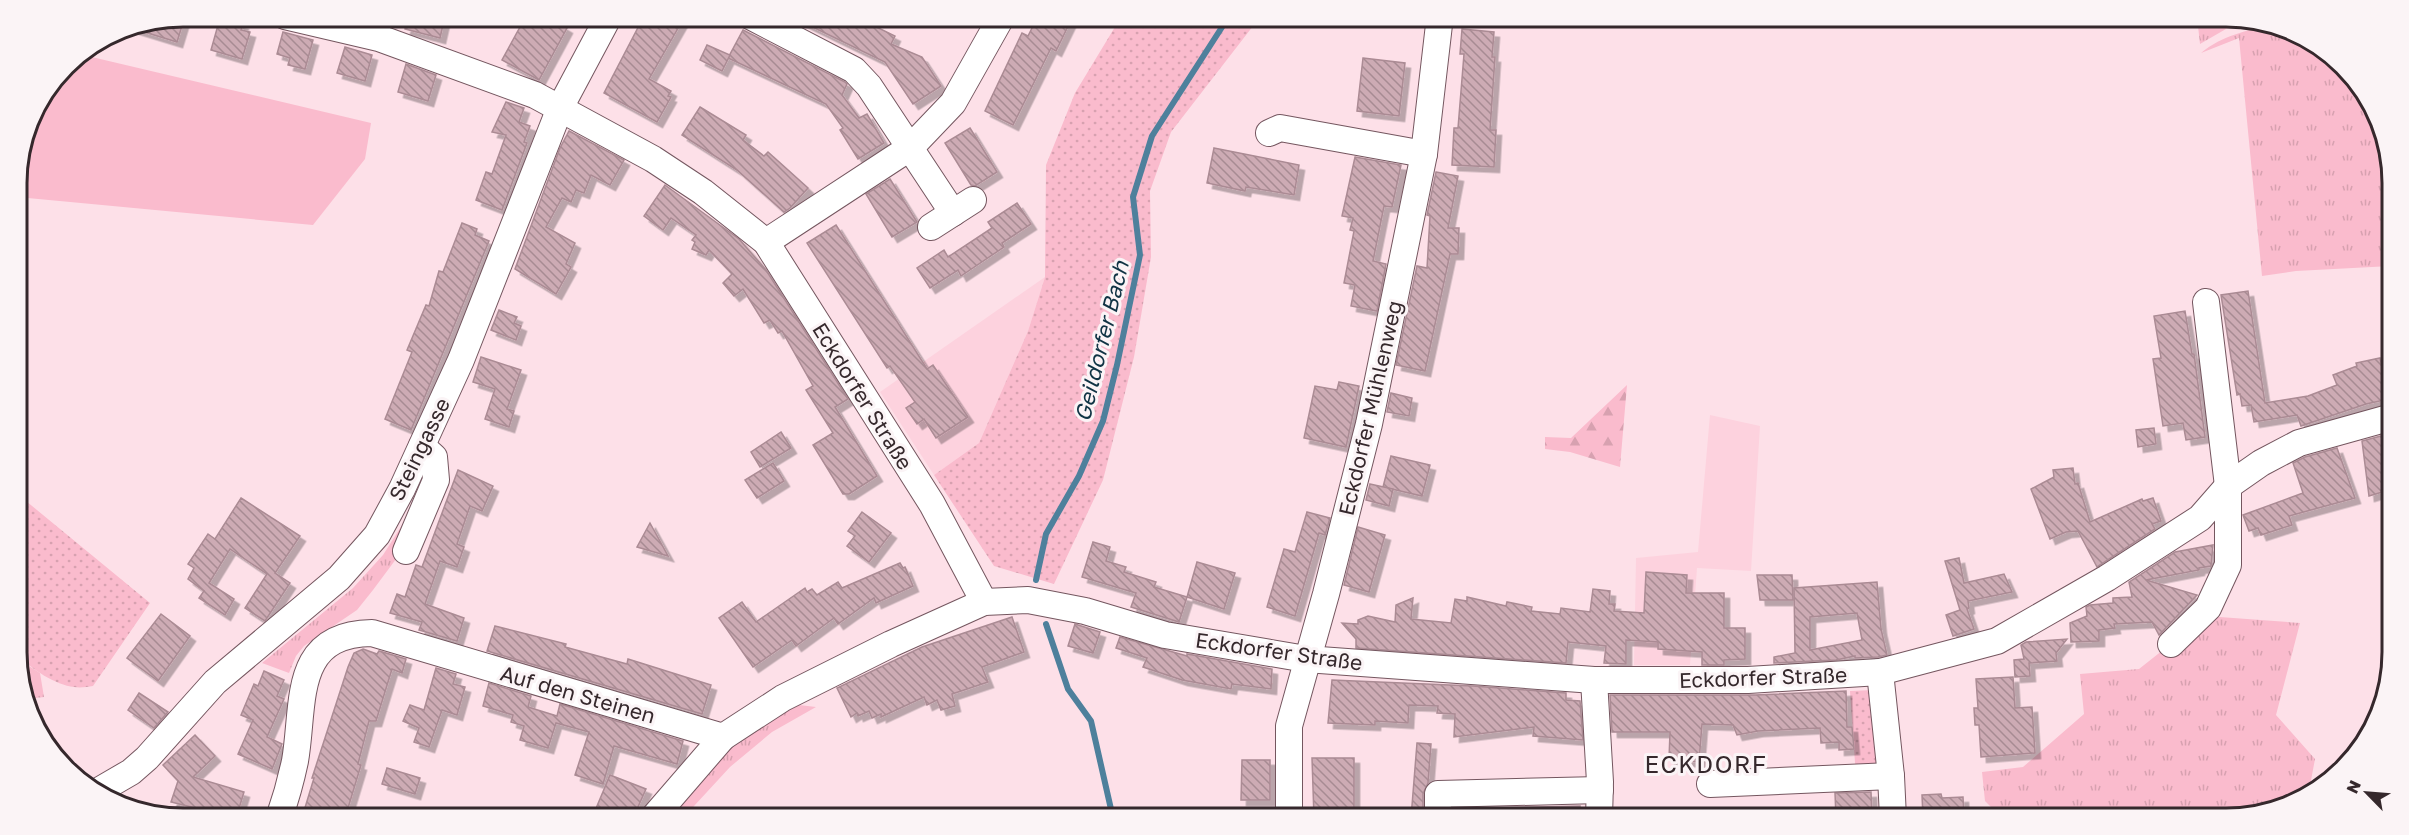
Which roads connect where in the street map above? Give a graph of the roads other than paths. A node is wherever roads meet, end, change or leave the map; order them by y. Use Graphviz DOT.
graph roads {
  1 [pos="382,27"];
  2 [pos="603,27"];
  3 [pos="771,27"];
  4 [pos="996,27"];
  5 [pos="1439,27"];
  6 [pos="560,108"];
  7 [pos="1269,133"];
  8 [pos="911,147"];
  9 [pos="1424,154"];
  10 [pos="931,226"];
  11 [pos="766,242"];
  12 [pos="2206,302"];
  13 [pos="2382,420"];
  14 [pos="422,446"];
  15 [pos="2228,486"];
  16 [pos="406,551"];
  17 [pos="984,602"];
  18 [pos="2171,644"];
  19 [pos="1306,659"];
  20 [pos="1880,672"];
  21 [pos="1594,680"];
  22 [pos="723,737"];
  23 [pos="1891,776"];
  24 [pos="1710,784"];
  25 [pos="105,787"];
  26 [pos="1600,790"];
  27 [pos="282,808"];
  28 [pos="662,808"];
  29 [pos="1289,808"];
  30 [pos="1438,808"];
  31 [pos="1599,808"];
  32 [pos="1893,808"];
  1 -- 6 [label="street, Eckdorfer Straße"];
  2 -- 6 [label="street, Steingasse"];
  3 -- 8 [label="street"];
  4 -- 8 [label="street"];
  5 -- 9 [label="street, Eckdorfer Mühlenweg"];
  6 -- 11 [label="street, Eckdorfer Straße"];
  6 -- 14 [label="street, Steingasse"];
  7 -- 9 [label="street"];
  8 -- 10 [label="street"];
  8 -- 11 [label="street"];
  9 -- 19 [label="street, Eckdorfer Mühlenweg"];
  11 -- 17 [label="street, Eckdorfer Straße"];
  12 -- 15 [label="street"];
  13 -- 15 [label="street, Eckdorfer Straße"];
  14 -- 16 [label="street"];
  14 -- 25 [label="street, Steingasse"];
  15 -- 18 [label="street"];
  15 -- 20 [label="street, Eckdorfer Straße"];
  17 -- 19 [label="street, Eckdorfer Straße"];
  17 -- 22 [label="street"];
  19 -- 21 [label="street, Eckdorfer Straße"];
  19 -- 29 [label="street, Eckdorfer Mühlenweg"];
  20 -- 21 [label="street, Eckdorfer Straße"];
  20 -- 23 [label="street"];
  21 -- 26 [label="street"];
  22 -- 27 [label="street, Auf den Steinen"];
  22 -- 28 [label="street"];
  23 -- 24 [label="street"];
  23 -- 32 [label="street"];
  26 -- 30 [label="street"];
  26 -- 31 [label="street"];
}
